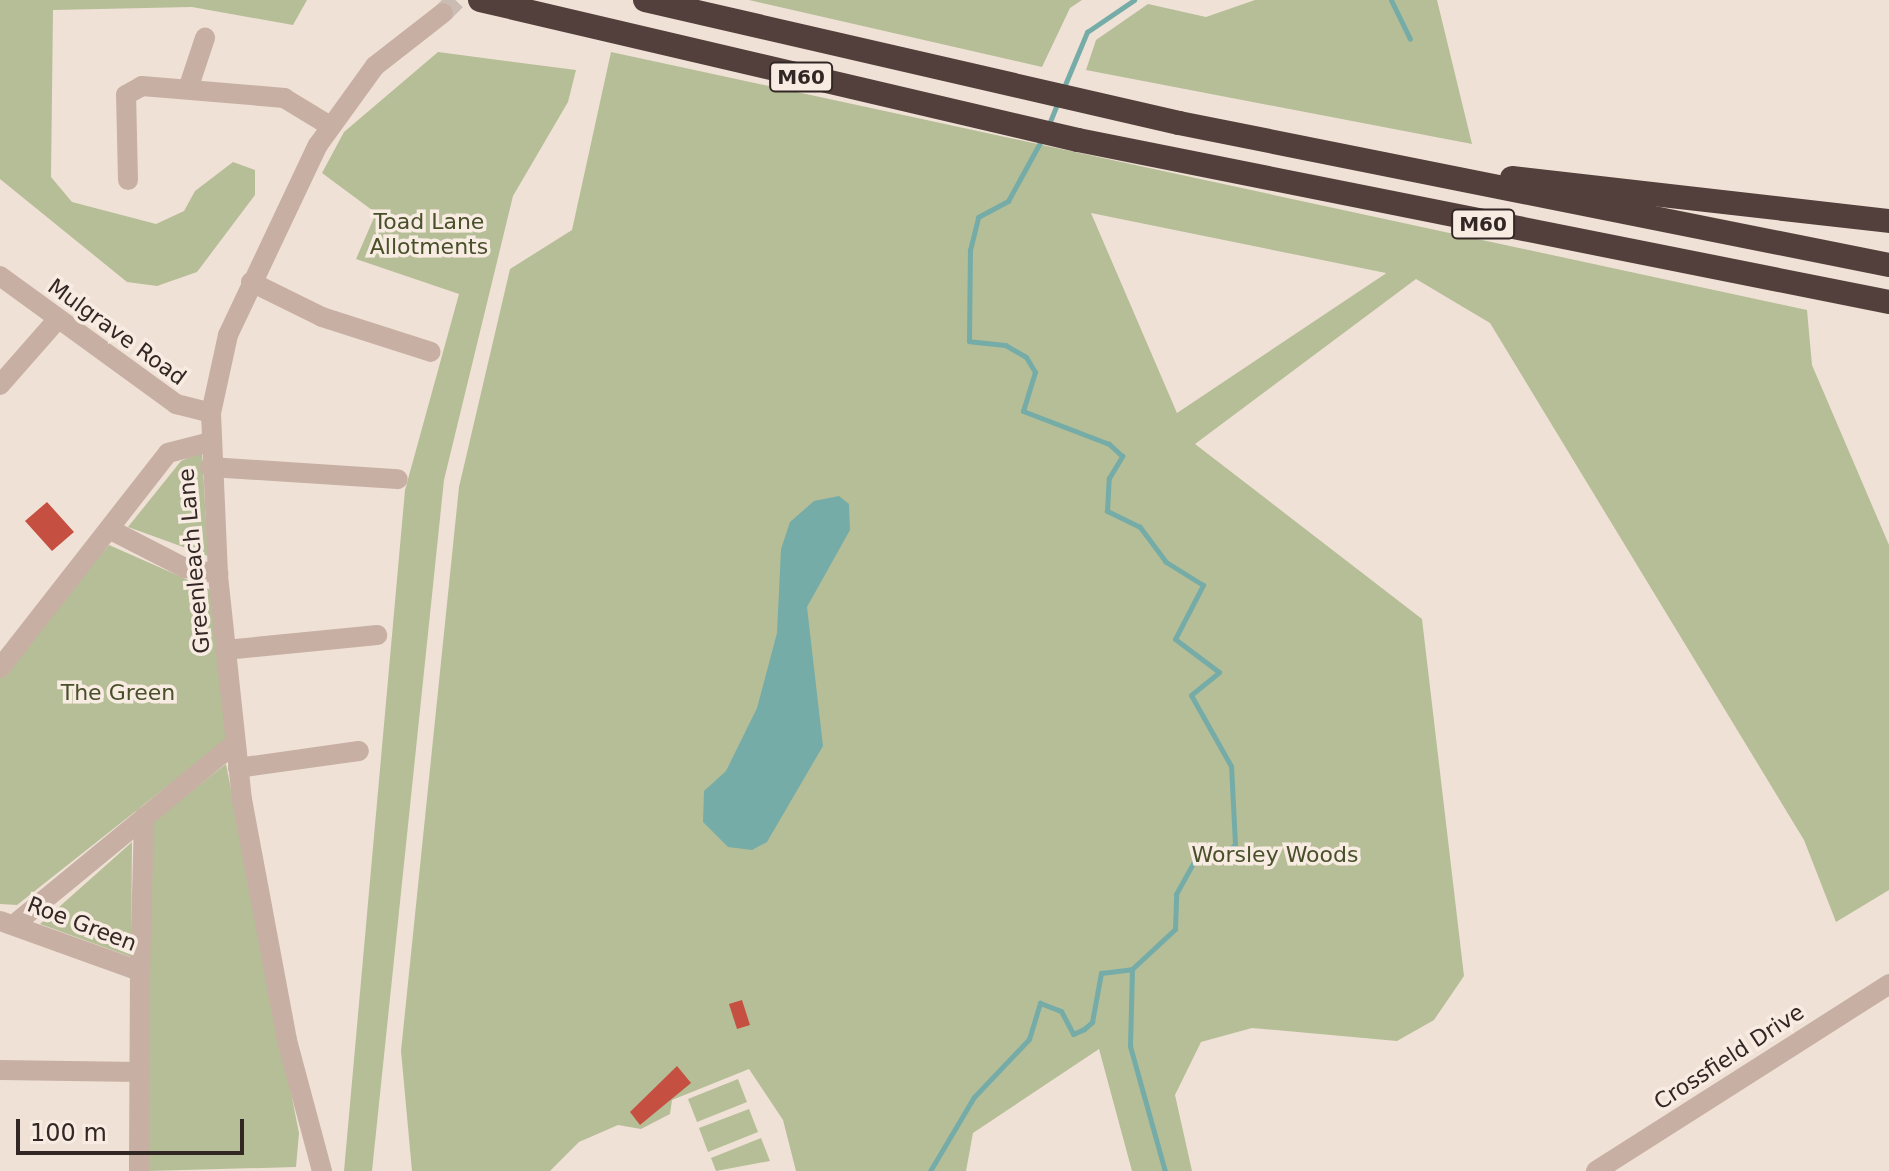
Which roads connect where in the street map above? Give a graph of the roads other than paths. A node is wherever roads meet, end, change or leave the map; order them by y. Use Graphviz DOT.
graph roads {
  1 [pos="480,0"];
  2 [pos="645,0"];
  3 [pos="443,13"];
  4 [pos="205,38"];
  5 [pos="189,86"];
  6 [pos="330,126"];
  7 [pos="1406,171"];
  8 [pos="128,180"];
  9 [pos="1889,221"];
  10 [pos="1889,265"];
  11 [pos="0,276"];
  12 [pos="251,282"];
  13 [pos="1889,302"];
  14 [pos="57,320"];
  15 [pos="431,352"];
  16 [pos="0,385"];
  17 [pos="211,413"];
  18 [pos="210,442"];
  19 [pos="210,467"];
  20 [pos="398,479"];
  21 [pos="111,530"];
  22 [pos="218,574"];
  23 [pos="377,635"];
  24 [pos="225,650"];
  25 [pos="0,668"];
  26 [pos="235,743"];
  27 [pos="359,751"];
  28 [pos="238,768"];
  29 [pos="144,817"];
  30 [pos="8,922"];
  31 [pos="140,971"];
  32 [pos="1889,984"];
  33 [pos="0,1070"];
  34 [pos="140,1072"];
  35 [pos="316,1169"];
  36 [pos="139,1171"];
  37 [pos="1596,1171"];
  1 -- 13 [label="highway, M60"];
  2 -- 7 [label="highway, M60"];
  3 -- 6 [label="street, Greenleach Lane"];
  4 -- 5 [label="street"];
  5 -- 6 [label="street"];
  5 -- 8 [label="street"];
  6 -- 12 [label="street, Greenleach Lane"];
  7 -- 9 [label="highway, M60"];
  7 -- 10 [label="highway, M60"];
  11 -- 14 [label="street, Mulgrave Road"];
  12 -- 15 [label="street"];
  12 -- 17 [label="street, Greenleach Lane"];
  14 -- 16 [label="street"];
  14 -- 17 [label="street, Mulgrave Road"];
  17 -- 18 [label="street, Greenleach Lane"];
  18 -- 19 [label="street, Greenleach Lane"];
  18 -- 21 [label="street"];
  19 -- 20 [label="street"];
  19 -- 22 [label="street, Greenleach Lane"];
  21 -- 22 [label="street"];
  21 -- 25 [label="street"];
  22 -- 24 [label="street, Greenleach Lane"];
  23 -- 24 [label="street"];
  24 -- 26 [label="street, Greenleach Lane"];
  26 -- 28 [label="street, Greenleach Lane"];
  26 -- 29 [label="street"];
  27 -- 28 [label="street"];
  28 -- 35 [label="street, Greenleach Lane"];
  29 -- 30 [label="street"];
  29 -- 31 [label="street"];
  30 -- 31 [label="street, Roe Green"];
  31 -- 34 [label="street, Roe Green"];
  32 -- 37 [label="street, Crossfield Drive"];
  33 -- 34 [label="street"];
  34 -- 36 [label="street, Roe Green"];
}
